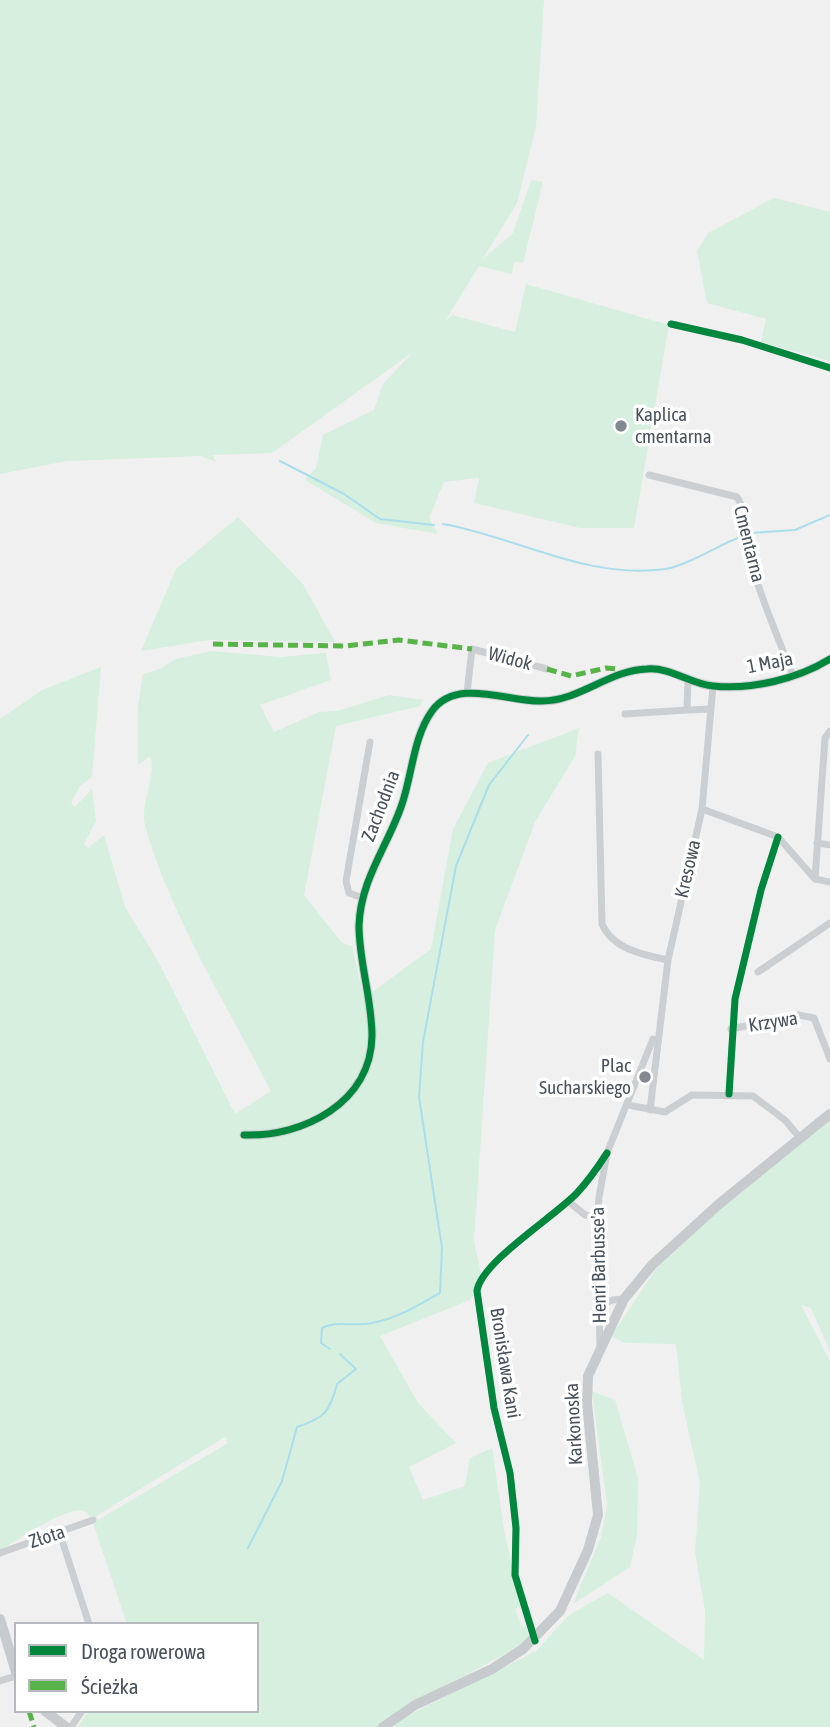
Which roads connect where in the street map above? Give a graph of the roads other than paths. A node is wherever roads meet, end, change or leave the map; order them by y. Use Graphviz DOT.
graph roads {
  1 [pos="671,324"];
  2 [pos="830,368"];
  3 [pos="649,475"];
  4 [pos="830,659"];
  5 [pos="547,669"];
  6 [pos="793,676"];
  7 [pos="688,678"];
  8 [pos="713,686"];
  9 [pos="467,693"];
  10 [pos="711,709"];
  11 [pos="687,710"];
  12 [pos="625,714"];
  13 [pos="829,732"];
  14 [pos="370,742"];
  15 [pos="598,754"];
  16 [pos="702,808"];
  17 [pos="778,837"];
  18 [pos="817,843"];
  19 [pos="830,845"];
  20 [pos="816,879"];
  21 [pos="830,882"];
  22 [pos="363,898"];
  23 [pos="830,923"];
  24 [pos="668,960"];
  25 [pos="758,972"];
  26 [pos="657,1029"];
  27 [pos="731,1029"];
  28 [pos="830,1059"];
  29 [pos="729,1094"];
  30 [pos="628,1105"];
  31 [pos="650,1110"];
  32 [pos="830,1114"];
  33 [pos="244,1135"];
  34 [pos="800,1138"];
  35 [pos="607,1153"];
  36 [pos="568,1201"];
  37 [pos="597,1221"];
  38 [pos="598,1284"];
  39 [pos="618,1300"];
  40 [pos="599,1307"];
  41 [pos="600,1346"];
  42 [pos="93,1520"];
  43 [pos="60,1534"];
  44 [pos="0,1553"];
  45 [pos="0,1619"];
  46 [pos="88,1622"];
  47 [pos="535,1641"];
  48 [pos="14,1667"];
  49 [pos="48,1713"];
  50 [pos="80,1713"];
  51 [pos="68,1727"];
  52 [pos="383,1727"];
  1 -- 2 [label="street"];
  3 -- 6 [label="street, Cmentarna"];
  4 -- 6 [label="street, 1 Maja"];
  5 -- 9 [label="street, Widok"];
  6 -- 8 [label="street, 1 Maja"];
  7 -- 8 [label="street"];
  7 -- 9 [label="street"];
  7 -- 11 [label="street"];
  8 -- 10 [label="street, Kresowa"];
  9 -- 22 [label="street, Zachodnia"];
  10 -- 11 [label="street"];
  10 -- 16 [label="street, Kresowa"];
  11 -- 12 [label="street"];
  13 -- 18 [label="street"];
  14 -- 22 [label="street, Zachodnia"];
  15 -- 24 [label="street"];
  16 -- 17 [label="street"];
  16 -- 24 [label="street, Kresowa"];
  17 -- 20 [label="street"];
  17 -- 27 [label="street"];
  18 -- 19 [label="street"];
  18 -- 20 [label="street"];
  20 -- 21 [label="street"];
  22 -- 33 [label="street, Zachodnia"];
  23 -- 25 [label="street"];
  24 -- 26 [label="street, Kresowa"];
  26 -- 30 [label="street, Henri Barbusse'a"];
  26 -- 31 [label="street"];
  27 -- 28 [label="street, Krzywa"];
  27 -- 29 [label="street"];
  29 -- 31 [label="street"];
  29 -- 34 [label="street"];
  30 -- 31 [label="street"];
  30 -- 35 [label="street, Henri Barbusse'a"];
  32 -- 34 [label="main road, Karkonoska"];
  34 -- 39 [label="main road, Karkonoska"];
  35 -- 36 [label="street, Bronisława Kani"];
  35 -- 37 [label="street, Henri Barbusse'a"];
  36 -- 37 [label="street"];
  36 -- 47 [label="street, Bronisława Kani"];
  37 -- 38 [label="street, Henri Barbusse'a"];
  38 -- 39 [label="street"];
  38 -- 40 [label="street, Henri Barbusse'a"];
  39 -- 40 [label="street"];
  39 -- 41 [label="main road, Karkonoska"];
  40 -- 41 [label="street, Henri Barbusse'a"];
  41 -- 47 [label="main road, Karkonoska"];
  42 -- 43 [label="street, Złota"];
  43 -- 44 [label="street, Złota"];
  43 -- 46 [label="street"];
  45 -- 48 [label="main road"];
  47 -- 52 [label="main road, Karkonoska"];
  49 -- 51 [label="main road"];
  50 -- 51 [label="street"];
}
